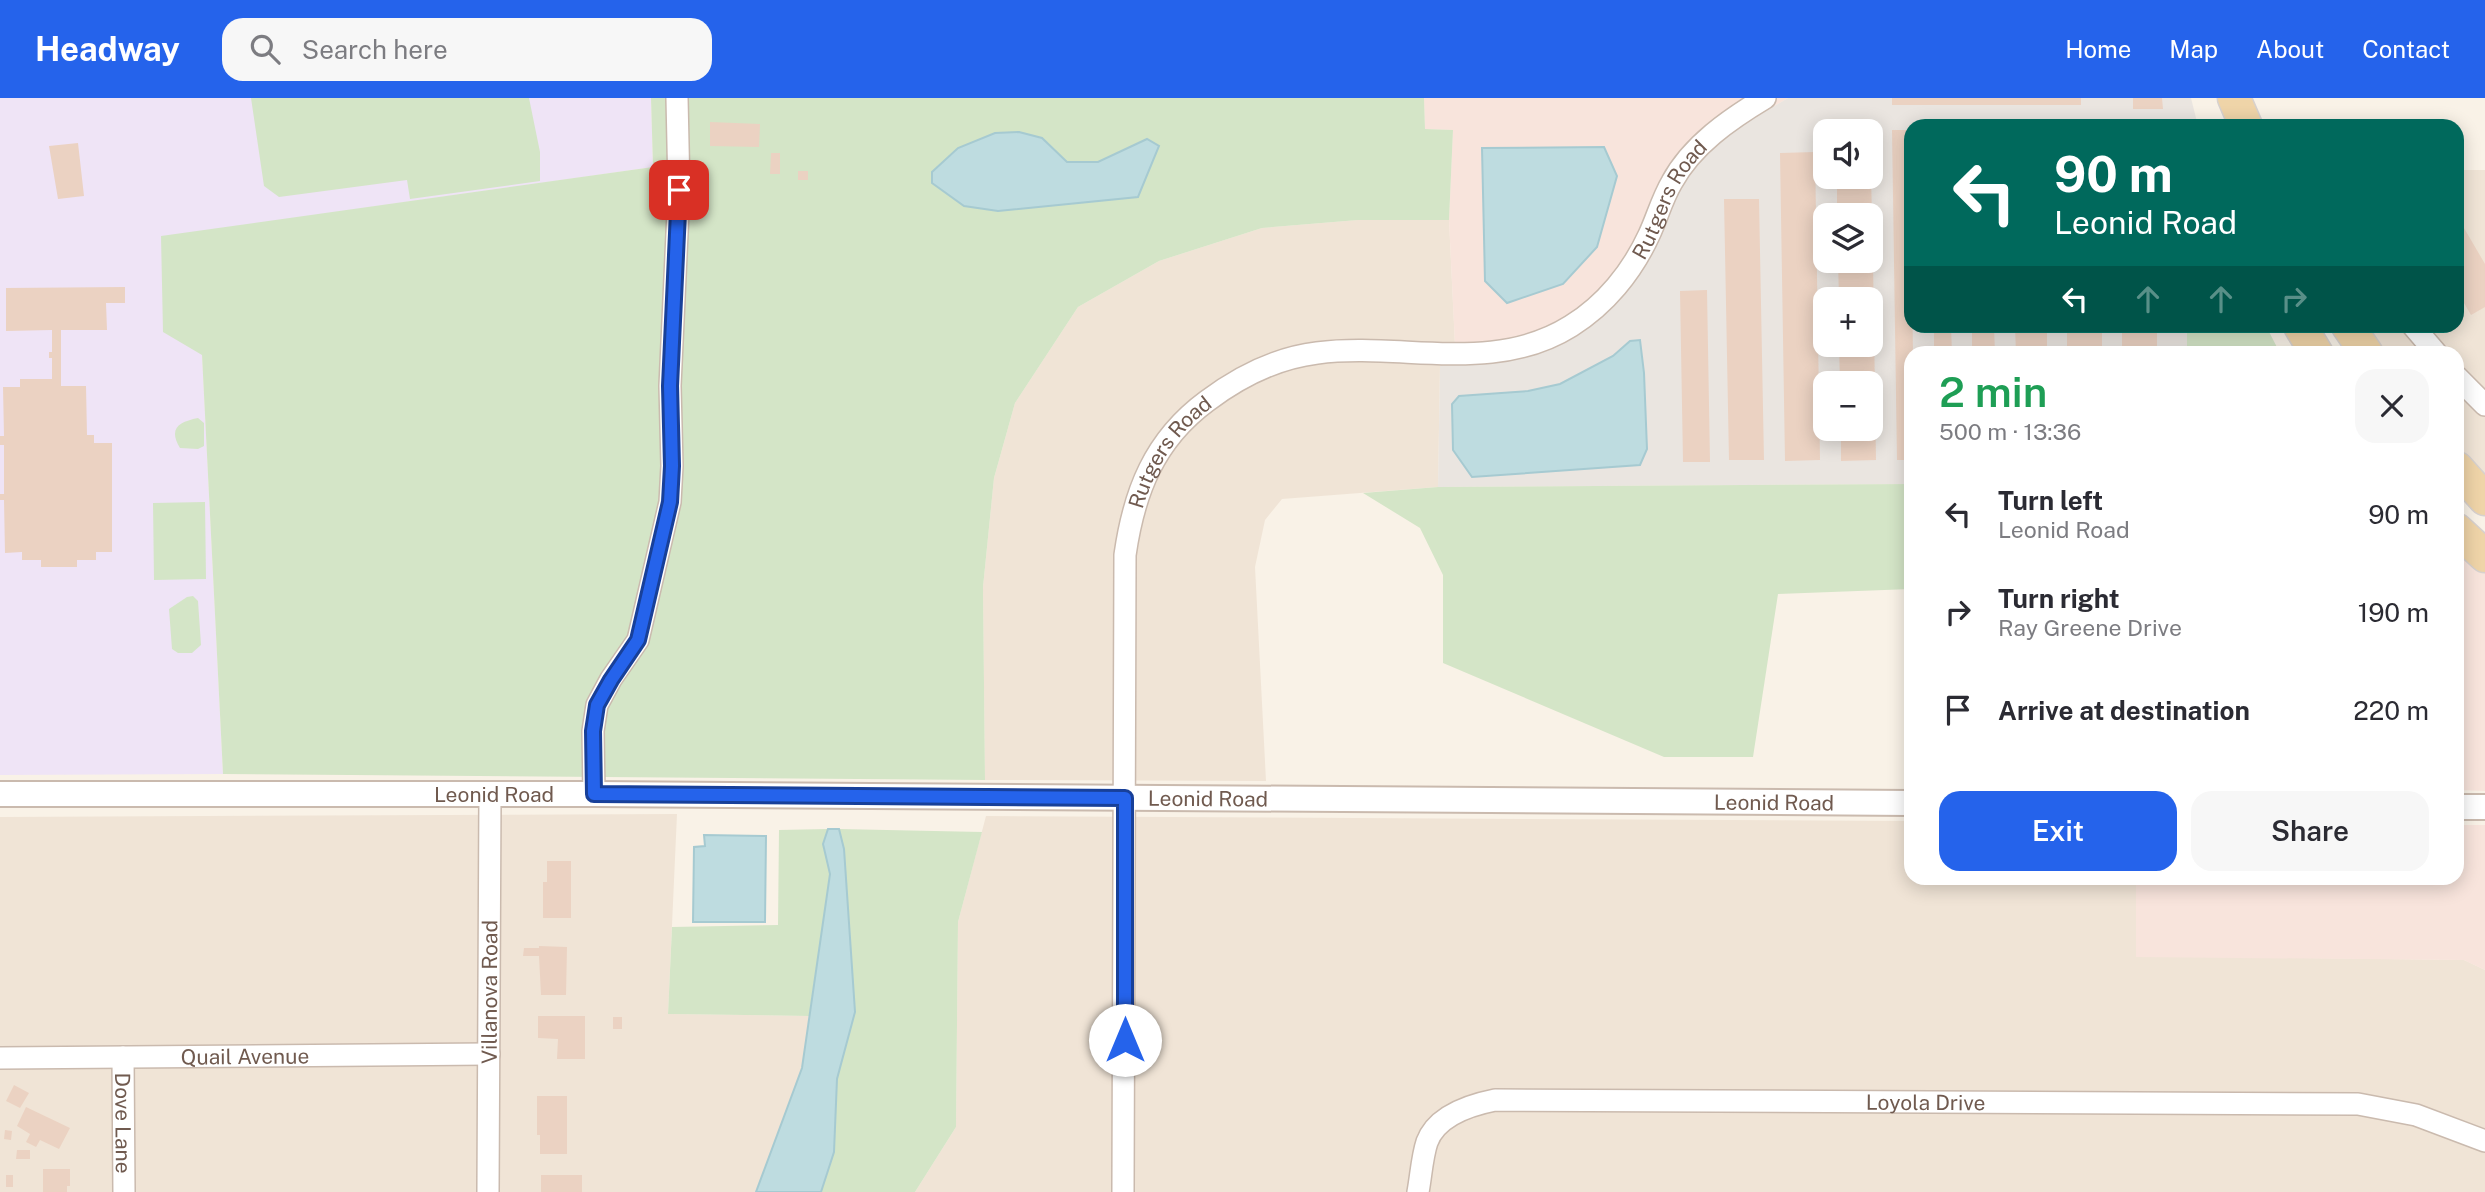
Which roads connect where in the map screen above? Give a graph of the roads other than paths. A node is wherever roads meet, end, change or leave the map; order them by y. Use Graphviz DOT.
graph roads {
  1 [pos="677,98"];
  2 [pos="1765,98"];
  3 [pos="2218,98"];
  4 [pos="2234,98"];
  5 [pos="2222,119"];
  6 [pos="2243,119"];
  7 [pos="2464,384"];
  8 [pos="2485,405"];
  9 [pos="2464,536"];
  10 [pos="2485,556"];
  11 [pos="0,794"];
  12 [pos="489,794"];
  13 [pos="594,794"];
  14 [pos="1125,798"];
  15 [pos="1904,803"];
  16 [pos="2464,807"];
  17 [pos="2485,807"];
  18 [pos="489,1055"];
  19 [pos="123,1057"];
  20 [pos="0,1058"];
  21 [pos="2485,1142"];
  22 [pos="124,1192"];
  23 [pos="488,1192"];
  24 [pos="1123,1192"];
  25 [pos="1418,1192"];
  1 -- 13 [label="street"];
  2 -- 14 [label="street, Rutgers Road"];
  3 -- 5 [label="main road"];
  4 -- 6 [label="main road"];
  7 -- 8 [label="street"];
  9 -- 10 [label="main road"];
  11 -- 12 [label="street, Leonid Road"];
  12 -- 13 [label="street, Leonid Road"];
  12 -- 18 [label="street, Villanova Road"];
  13 -- 14 [label="street, Leonid Road"];
  14 -- 15 [label="street, Leonid Road"];
  14 -- 24 [label="street, Rutgers Road"];
  16 -- 17 [label="street"];
  18 -- 19 [label="street, Quail Avenue"];
  18 -- 23 [label="street, Villanova Road"];
  19 -- 20 [label="street, Quail Avenue"];
  19 -- 22 [label="street, Dove Lane"];
  21 -- 25 [label="street, Loyola Drive"];
}
